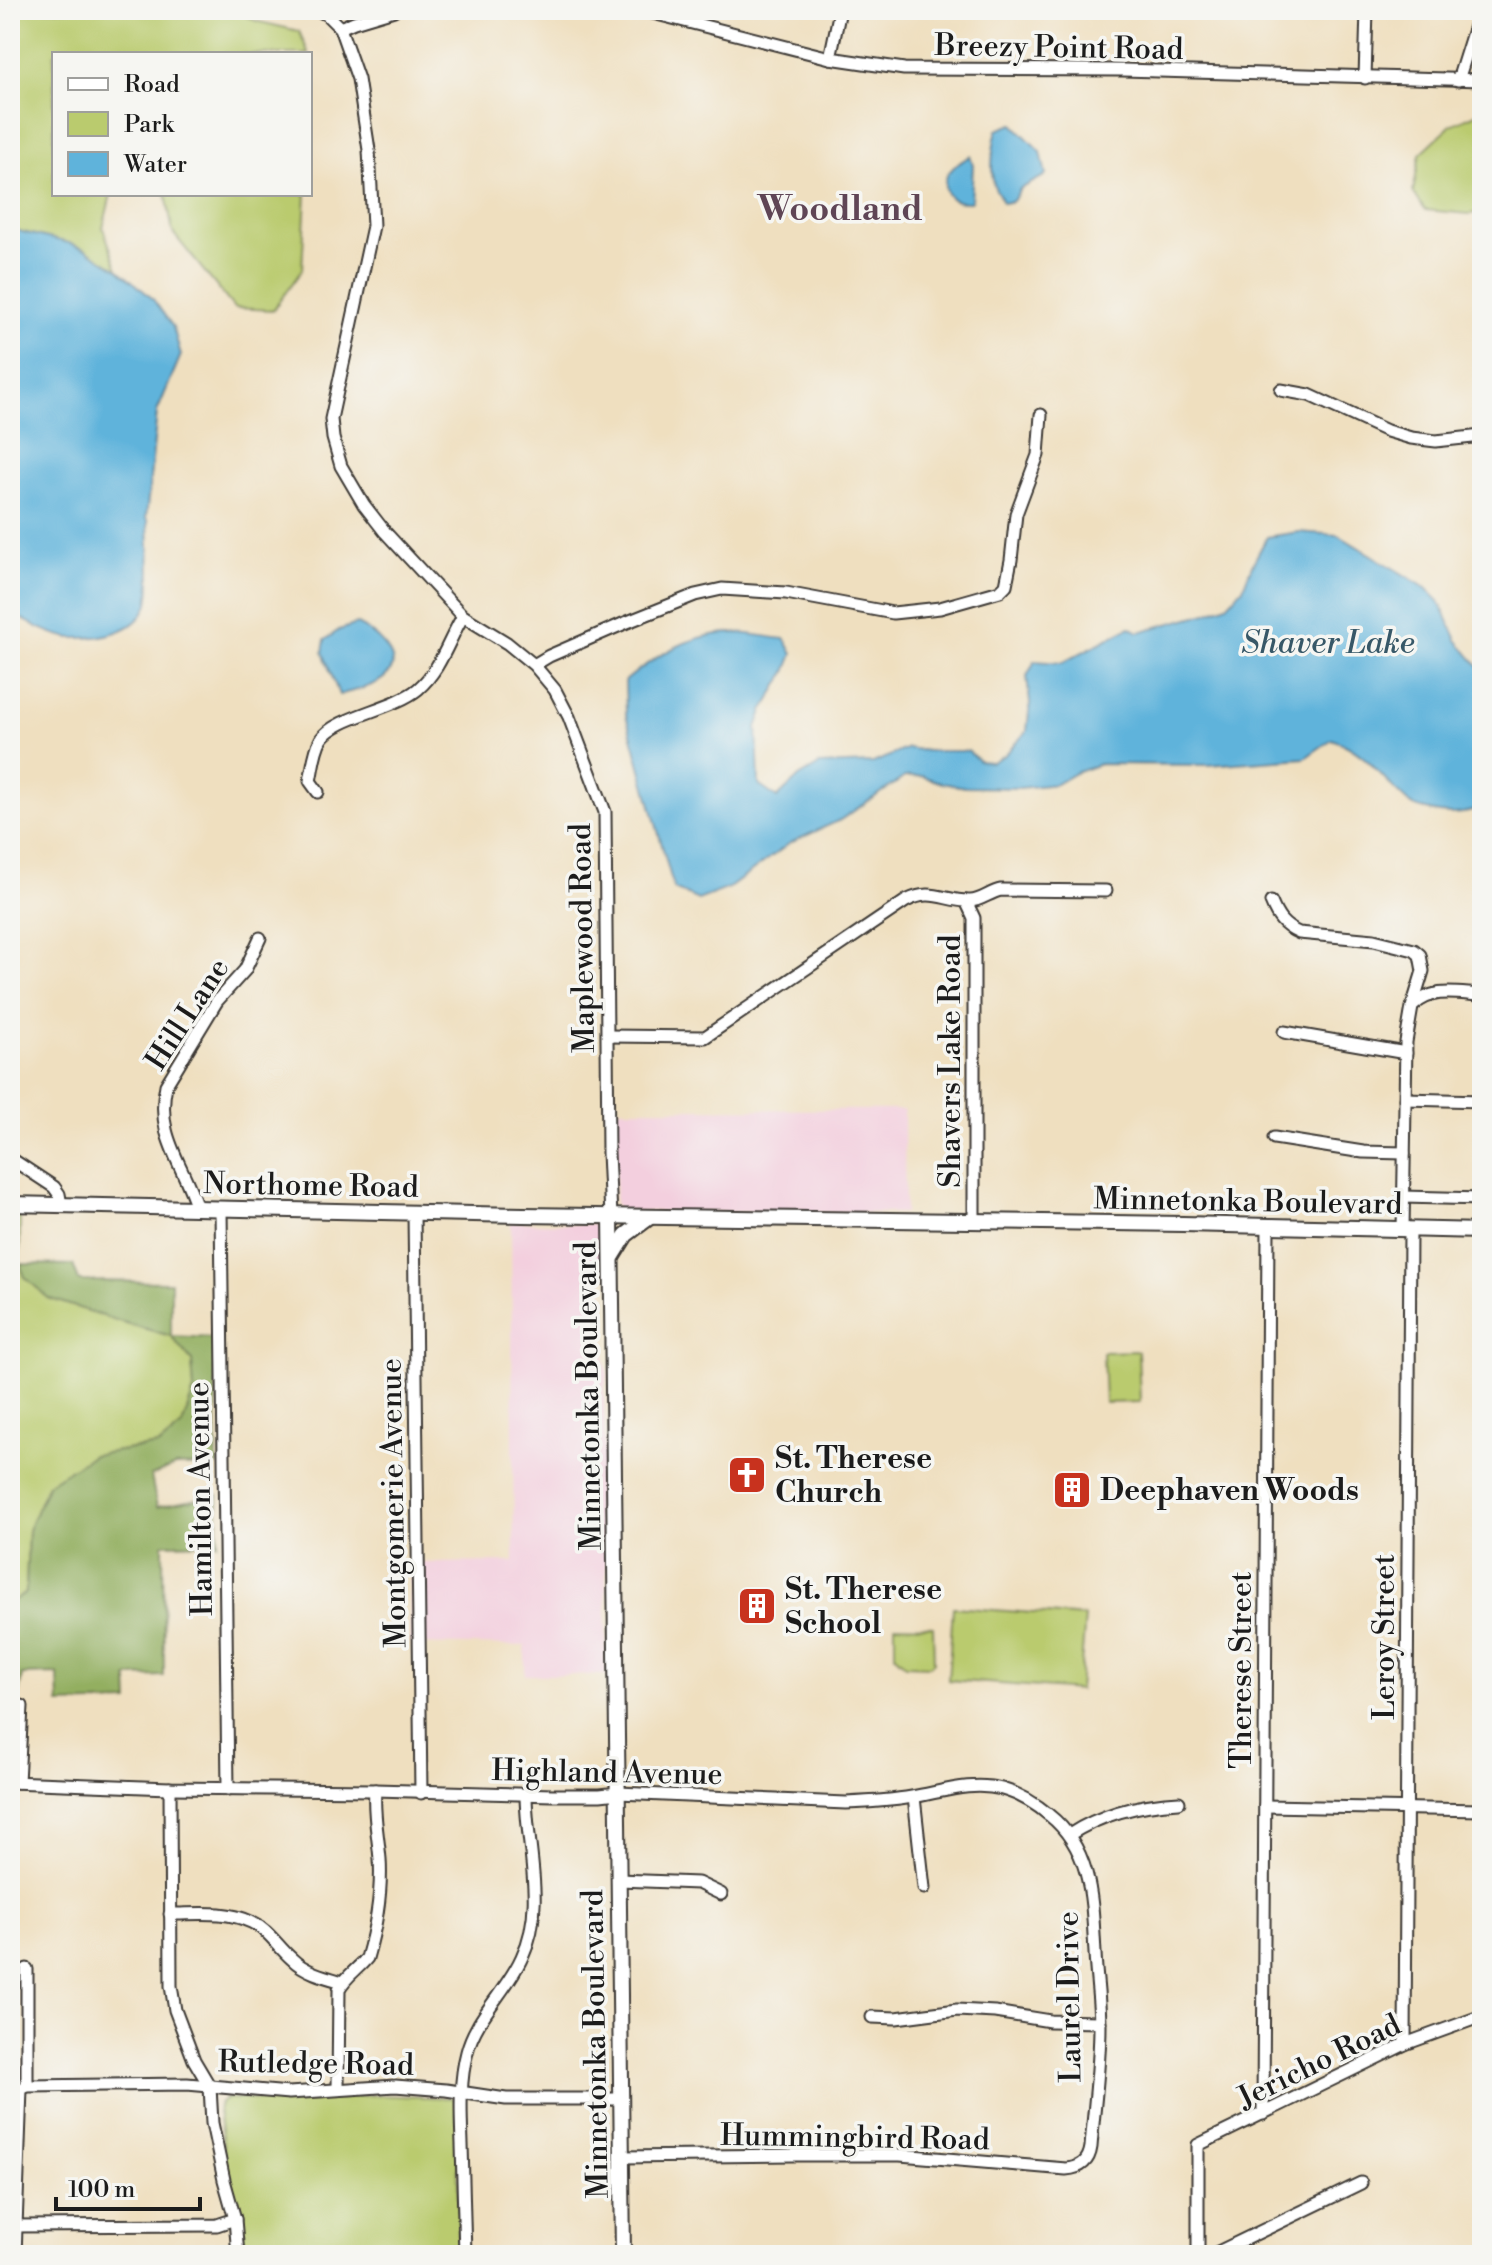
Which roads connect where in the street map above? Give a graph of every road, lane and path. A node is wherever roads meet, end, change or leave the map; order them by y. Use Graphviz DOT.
graph roads {
  1 [pos="318,10"];
  2 [pos="394,10"];
  3 [pos="641,10"];
  4 [pos="840,10"];
  5 [pos="1367,10"];
  6 [pos="1480,10"];
  7 [pos="340,28"];
  8 [pos="830,58"];
  9 [pos="1365,78"];
  10 [pos="1458,80"];
  11 [pos="1482,80"];
  12 [pos="1281,390"];
  13 [pos="1041,415"];
  14 [pos="1482,436"];
  15 [pos="463,616"];
  16 [pos="534,665"];
  17 [pos="318,792"];
  18 [pos="1106,891"];
  19 [pos="966,901"];
  20 [pos="1271,902"];
  21 [pos="260,938"];
  22 [pos="1423,971"];
  23 [pos="1435,992"];
  24 [pos="1482,995"];
  25 [pos="1412,1007"];
  26 [pos="1284,1032"];
  27 [pos="608,1036"];
  28 [pos="1406,1053"];
  29 [pos="1405,1099"];
  30 [pos="1482,1101"];
  31 [pos="1274,1138"];
  32 [pos="1404,1153"];
  33 [pos="10,1158"];
  34 [pos="1403,1197"];
  35 [pos="1482,1199"];
  36 [pos="10,1204"];
  37 [pos="61,1205"];
  38 [pos="197,1208"];
  39 [pos="221,1209"];
  40 [pos="414,1213"];
  41 [pos="611,1216"];
  42 [pos="650,1217"];
  43 [pos="974,1222"];
  44 [pos="1268,1226"];
  45 [pos="1406,1230"];
  46 [pos="1482,1231"];
  47 [pos="613,1256"];
  48 [pos="22,1706"];
  49 [pos="14,1782"];
  50 [pos="170,1788"];
  51 [pos="228,1789"];
  52 [pos="375,1790"];
  53 [pos="421,1793"];
  54 [pos="618,1793"];
  55 [pos="526,1794"];
  56 [pos="914,1797"];
  57 [pos="1179,1802"];
  58 [pos="1265,1806"];
  59 [pos="1407,1809"];
  60 [pos="1482,1810"];
  61 [pos="1069,1835"];
  62 [pos="619,1880"];
  63 [pos="924,1888"];
  64 [pos="721,1894"];
  65 [pos="170,1914"];
  66 [pos="27,1969"];
  67 [pos="343,1982"];
  68 [pos="1482,2016"];
  69 [pos="872,2017"];
  70 [pos="1100,2022"];
  71 [pos="1405,2044"];
  72 [pos="210,2087"];
  73 [pos="19,2088"];
  74 [pos="338,2089"];
  75 [pos="462,2092"];
  76 [pos="621,2099"];
  77 [pos="1263,2114"];
  78 [pos="621,2157"];
  79 [pos="1086,2162"];
  80 [pos="1361,2183"];
  81 [pos="235,2219"];
  82 [pos="13,2226"];
  83 [pos="15,2255"];
  84 [pos="238,2255"];
  85 [pos="465,2255"];
  86 [pos="623,2255"];
  87 [pos="1198,2255"];
  88 [pos="1212,2255"];
  1 -- 7 [label="street"];
  2 -- 7 [label="street"];
  3 -- 8 [label="street, Breezy Point Road"];
  4 -- 8 [label="street"];
  5 -- 9 [label="street"];
  6 -- 10 [label="street"];
  7 -- 15 [label="street, Maplewood Road"];
  8 -- 9 [label="street, Breezy Point Road"];
  9 -- 10 [label="street, Breezy Point Road"];
  10 -- 11 [label="street, Breezy Point Road"];
  12 -- 14 [label="street"];
  13 -- 16 [label="street"];
  15 -- 16 [label="street, Maplewood Road"];
  15 -- 17 [label="street"];
  16 -- 27 [label="street, Maplewood Road"];
  18 -- 19 [label="street"];
  19 -- 27 [label="street"];
  19 -- 43 [label="street, Shavers Lake Road"];
  20 -- 22 [label="street"];
  21 -- 38 [label="street, Hill Lane"];
  22 -- 23 [label="street"];
  22 -- 25 [label="street, Leroy Street"];
  23 -- 24 [label="street"];
  23 -- 25 [label="street"];
  25 -- 28 [label="street, Leroy Street"];
  26 -- 28 [label="street"];
  27 -- 41 [label="street, Maplewood Road"];
  28 -- 29 [label="street, Leroy Street"];
  29 -- 30 [label="street"];
  29 -- 32 [label="street, Leroy Street"];
  31 -- 32 [label="street"];
  32 -- 34 [label="street, Leroy Street"];
  33 -- 37 [label="street"];
  34 -- 35 [label="street"];
  34 -- 45 [label="street, Leroy Street"];
  36 -- 37 [label="street, Northome Road"];
  37 -- 38 [label="street, Northome Road"];
  38 -- 39 [label="street, Northome Road"];
  39 -- 40 [label="street, Northome Road"];
  39 -- 51 [label="street, Hamilton Avenue"];
  40 -- 41 [label="street, Northome Road"];
  40 -- 53 [label="street, Montgomerie Avenue"];
  41 -- 42 [label="street, Minnetonka Boulevard"];
  41 -- 47 [label="street, Minnetonka Boulevard"];
  42 -- 43 [label="street, Minnetonka Boulevard"];
  42 -- 47 [label="street"];
  43 -- 44 [label="street, Minnetonka Boulevard"];
  44 -- 45 [label="street, Minnetonka Boulevard"];
  44 -- 58 [label="street, Therese Street"];
  45 -- 46 [label="street, Minnetonka Boulevard"];
  45 -- 59 [label="street, Leroy Street"];
  47 -- 54 [label="street, Minnetonka Boulevard"];
  48 -- 49 [label="street"];
  49 -- 50 [label="street, Highland Avenue"];
  50 -- 51 [label="street, Highland Avenue"];
  50 -- 65 [label="street"];
  51 -- 52 [label="street, Highland Avenue"];
  52 -- 53 [label="street, Highland Avenue"];
  52 -- 67 [label="street"];
  53 -- 55 [label="street, Highland Avenue"];
  54 -- 55 [label="street, Highland Avenue"];
  54 -- 56 [label="street, Highland Avenue"];
  54 -- 62 [label="street, Minnetonka Boulevard"];
  55 -- 75 [label="street"];
  56 -- 61 [label="street, Highland Avenue"];
  56 -- 63 [label="street"];
  57 -- 61 [label="street"];
  58 -- 59 [label="street"];
  58 -- 77 [label="street, Therese Street"];
  59 -- 60 [label="street"];
  59 -- 71 [label="street, Leroy Street"];
  61 -- 70 [label="street, Laurel Drive"];
  62 -- 64 [label="street"];
  62 -- 76 [label="street, Minnetonka Boulevard"];
  65 -- 67 [label="street"];
  65 -- 72 [label="street"];
  66 -- 73 [label="street"];
  67 -- 74 [label="street"];
  68 -- 71 [label="street, Jericho Road"];
  69 -- 70 [label="street"];
  70 -- 79 [label="street, Laurel Drive"];
  71 -- 77 [label="street, Jericho Road"];
  72 -- 73 [label="street, Rutledge Road"];
  72 -- 74 [label="street, Rutledge Road"];
  72 -- 81 [label="street"];
  73 -- 82 [label="street"];
  74 -- 75 [label="street, Rutledge Road"];
  75 -- 76 [label="street, Rutledge Road"];
  75 -- 85 [label="street"];
  76 -- 78 [label="street, Minnetonka Boulevard"];
  77 -- 87 [label="street, Jericho Road"];
  78 -- 79 [label="street, Hummingbird Road"];
  78 -- 86 [label="street, Minnetonka Boulevard"];
  80 -- 88 [label="street"];
  81 -- 82 [label="street"];
  81 -- 84 [label="street"];
  82 -- 83 [label="street"];
}
